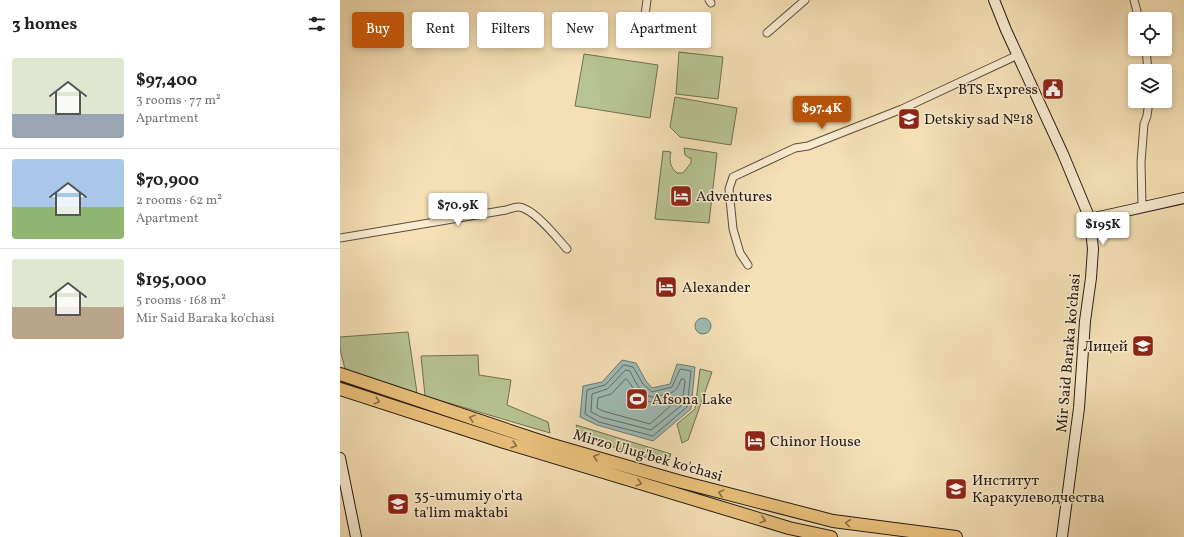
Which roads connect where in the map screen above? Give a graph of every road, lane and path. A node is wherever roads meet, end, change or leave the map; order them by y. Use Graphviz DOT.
graph roads {
  1 [pos="647,0"];
  2 [pos="805,0"];
  3 [pos="994,0"];
  4 [pos="1134,0"];
  5 [pos="645,12"];
  6 [pos="1137,12"];
  7 [pos="767,33"];
  8 [pos="1018,55"];
  9 [pos="1148,108"];
  10 [pos="1184,198"];
  11 [pos="1142,206"];
  12 [pos="1090,219"];
  13 [pos="340,238"];
  14 [pos="566,249"];
  15 [pos="748,265"];
  16 [pos="340,374"];
  17 [pos="340,389"];
  18 [pos="340,458"];
  19 [pos="356,537"];
  20 [pos="831,537"];
  21 [pos="956,537"];
  22 [pos="1062,537"];
  1 -- 5 [label="street"];
  2 -- 7 [label="street"];
  3 -- 8 [label="street, Mir Said Baraka ko'chasi"];
  4 -- 6 [label="street"];
  8 -- 12 [label="street, Mir Said Baraka ko'chasi"];
  8 -- 15 [label="street"];
  9 -- 11 [label="street"];
  10 -- 11 [label="street"];
  11 -- 12 [label="street"];
  12 -- 22 [label="street, Mir Said Baraka ko'chasi"];
  13 -- 14 [label="street"];
  21 -- 16 [label="main road, Mirzo Ulug'bek ko'chasi, one-way"];
  17 -- 20 [label="main road, Mirzo Ulug'bek ko'chasi, one-way"];
  18 -- 19 [label="street"];
}
